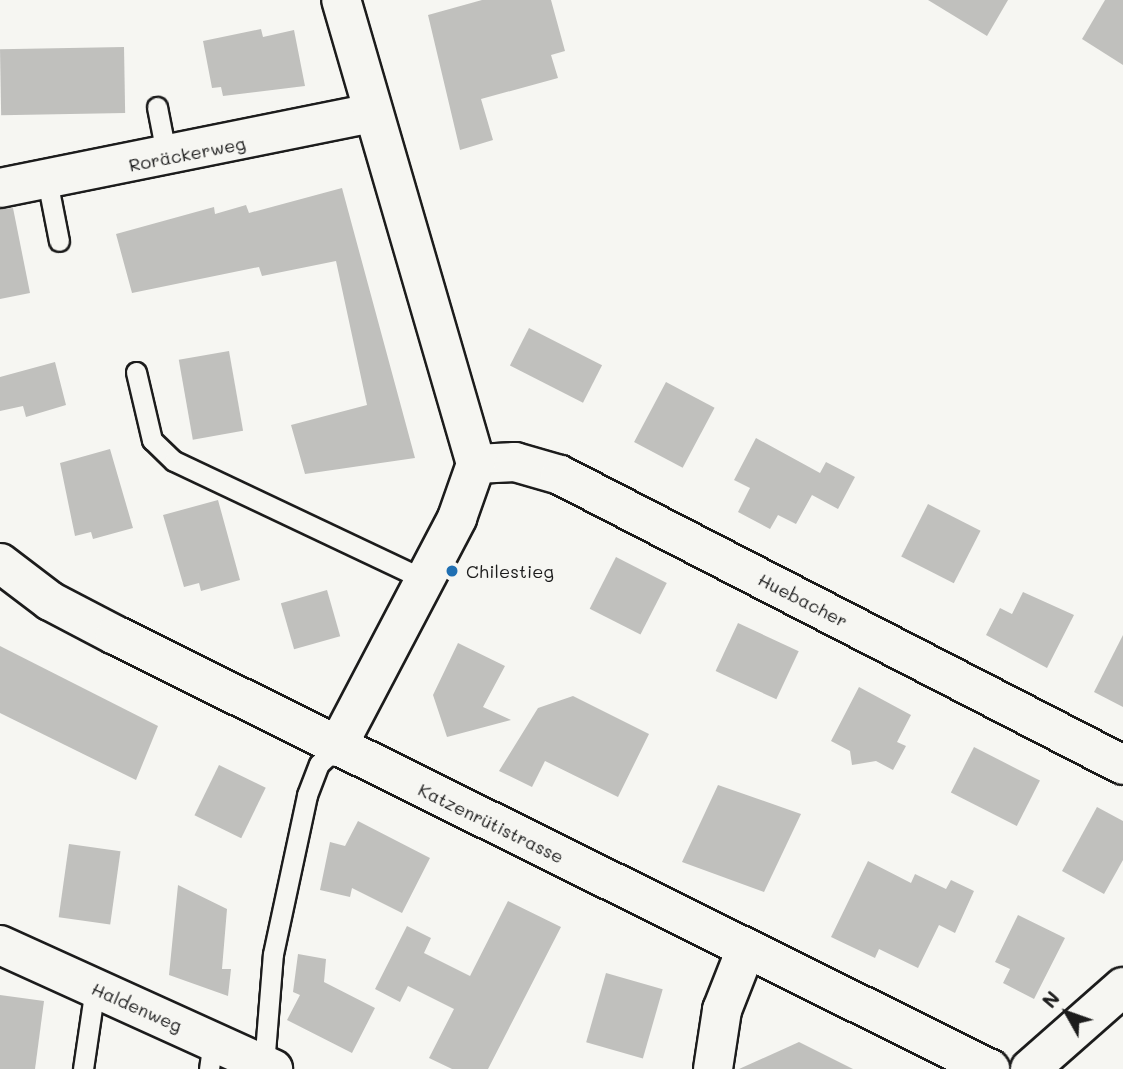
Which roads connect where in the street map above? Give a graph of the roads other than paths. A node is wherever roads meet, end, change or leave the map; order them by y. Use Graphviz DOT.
graph roads {
  1 [pos="341,0"];
  2 [pos="157,107"];
  3 [pos="373,113"];
  4 [pos="167,158"];
  5 [pos="47,180"];
  6 [pos="0,188"];
  7 [pos="59,241"];
  8 [pos="136,372"];
  9 [pos="476,464"];
  10 [pos="0,564"];
  11 [pos="426,580"];
  12 [pos="337,747"];
  13 [pos="1123,765"];
  14 [pos="0,945"];
  15 [pos="746,949"];
  16 [pos="1123,987"];
  17 [pos="95,988"];
  18 [pos="211,1055"];
  19 [pos="269,1067"];
  20 [pos="83,1069"];
  21 [pos="713,1069"];
  22 [pos="990,1069"];
  23 [pos="1030,1069"];
  1 -- 3 [label="street"];
  2 -- 4 [label="lane"];
  3 -- 4 [label="street, Roräckerweg"];
  3 -- 9 [label="street"];
  4 -- 5 [label="street, Roräckerweg"];
  5 -- 6 [label="street, Roräckerweg"];
  5 -- 7 [label="lane"];
  8 -- 11 [label="lane"];
  9 -- 11 [label="street"];
  9 -- 13 [label="street, Huebacher"];
  10 -- 12 [label="street, Katzenrütistrasse"];
  11 -- 12 [label="street"];
  12 -- 15 [label="street, Katzenrütistrasse"];
  12 -- 19 [label="lane"];
  14 -- 17 [label="street, Haldenweg"];
  15 -- 21 [label="street"];
  15 -- 22 [label="street, Katzenrütistrasse"];
  16 -- 23 [label="street"];
  17 -- 18 [label="street, Haldenweg"];
  17 -- 20 [label="lane"];
  18 -- 19 [label="street, Haldenweg"];
}
